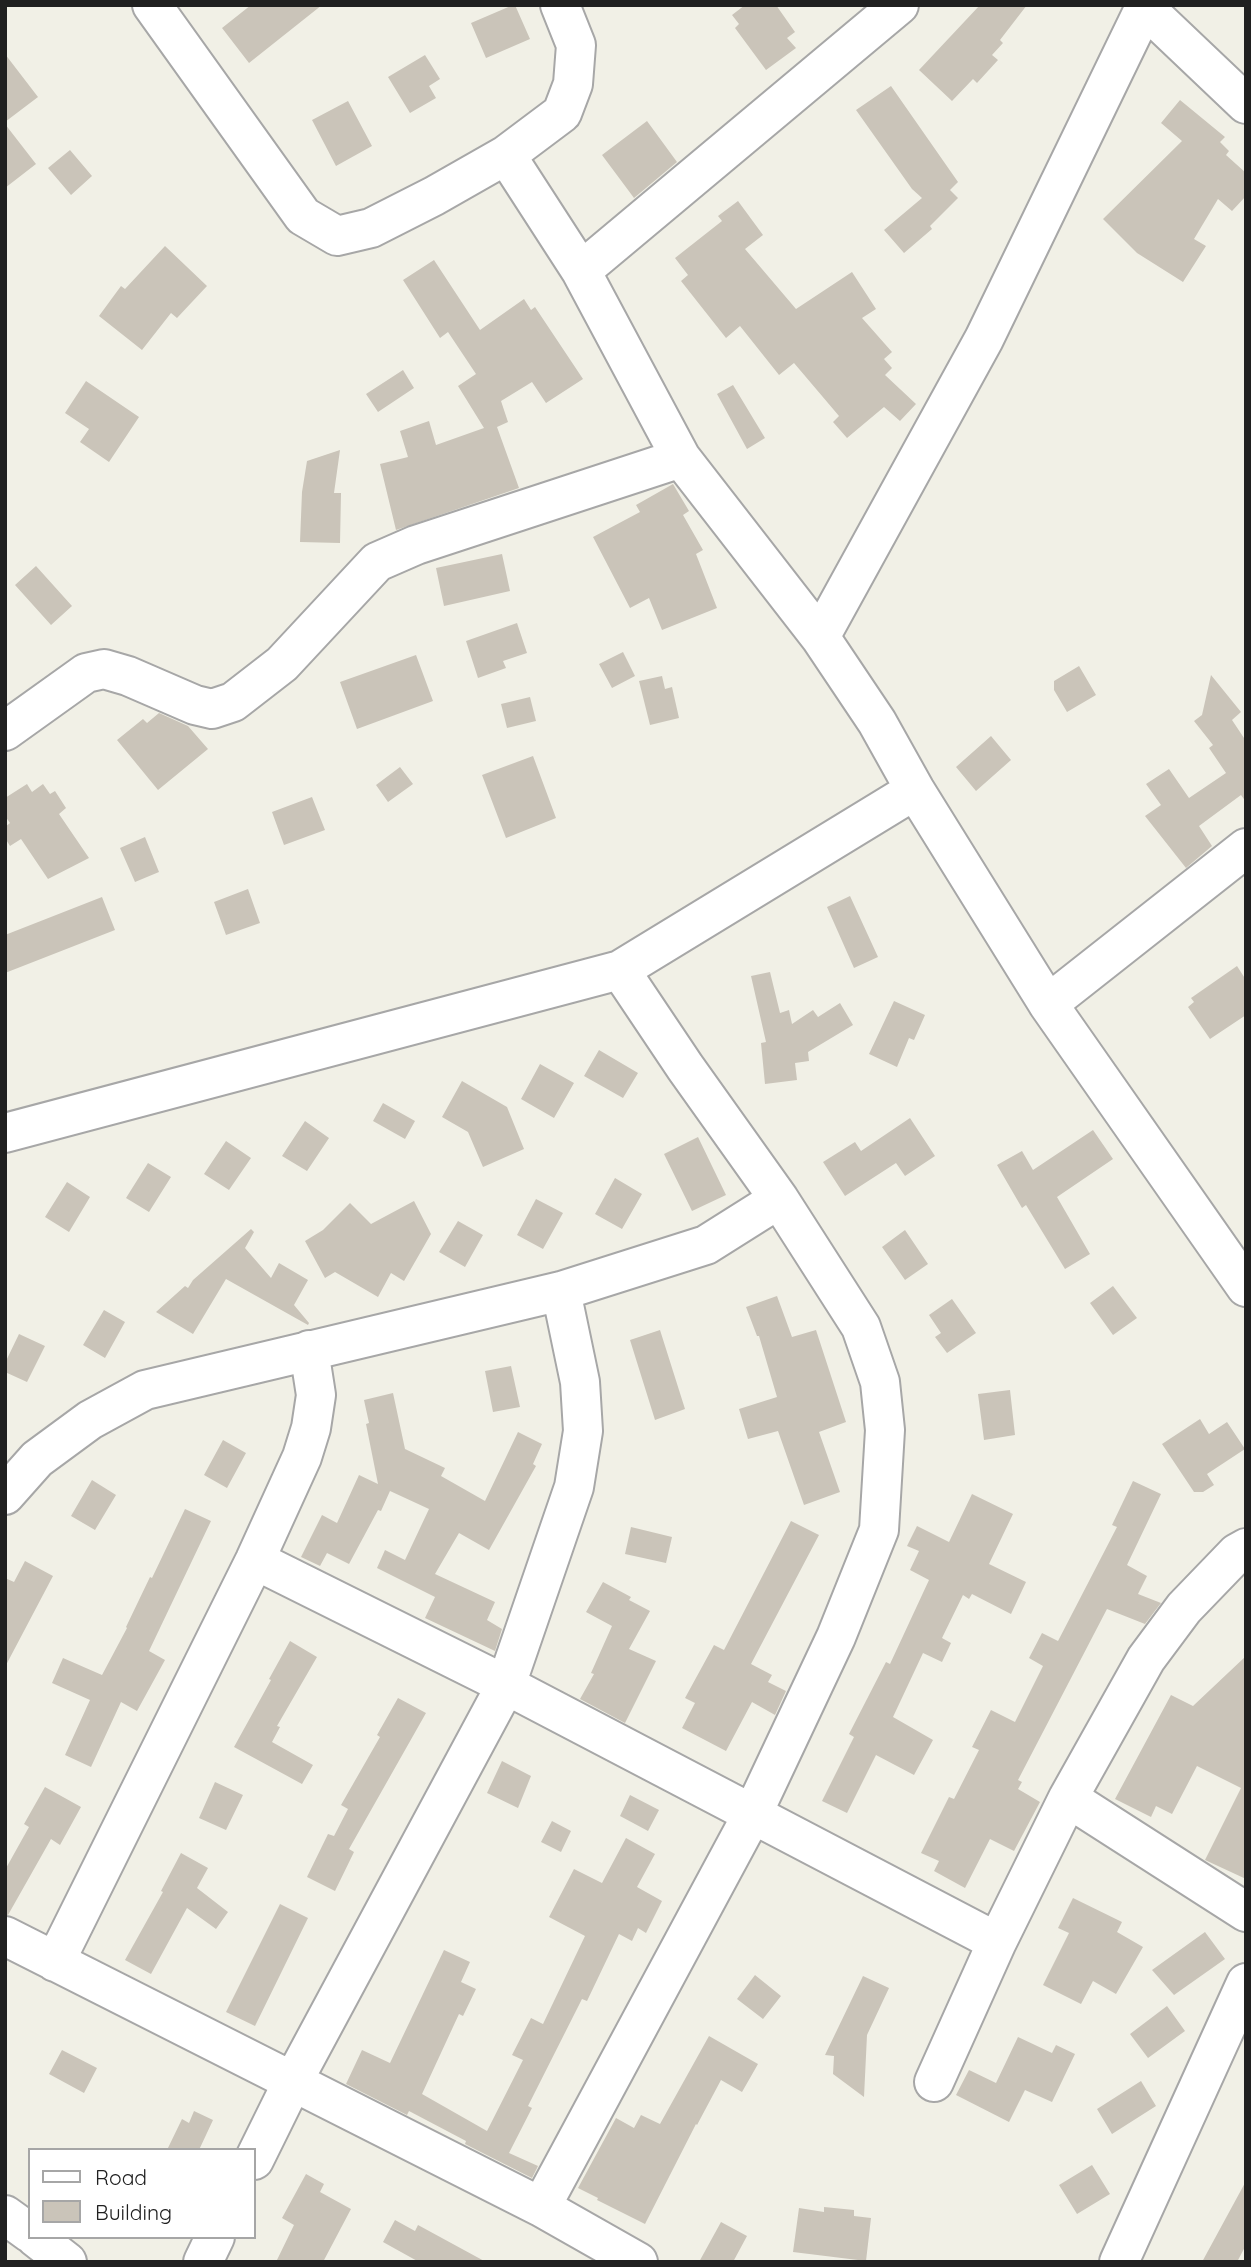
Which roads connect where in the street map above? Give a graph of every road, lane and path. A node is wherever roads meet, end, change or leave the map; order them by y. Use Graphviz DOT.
graph roads {
  1 [pos="152,5"];
  2 [pos="560,5"];
  3 [pos="899,5"];
  4 [pos="1146,7"];
  5 [pos="1246,104"];
  6 [pos="506,155"];
  7 [pos="581,271"];
  8 [pos="681,458"];
  9 [pos="820,637"];
  10 [pos="5,732"];
  11 [pos="915,790"];
  12 [pos="1246,848"];
  13 [pos="620,970"];
  14 [pos="1048,1004"];
  15 [pos="5,1133"];
  16 [pos="779,1199"];
  17 [pos="1246,1287"];
  18 [pos="561,1291"];
  19 [pos="309,1350"];
  20 [pos="5,1495"];
  21 [pos="1246,1548"];
  22 [pos="255,1560"];
  23 [pos="506,1685"];
  24 [pos="1068,1798"];
  25 [pos="752,1815"];
  26 [pos="1246,1912"];
  27 [pos="5,1936"];
  28 [pos="997,1942"];
  29 [pos="55,1962"];
  30 [pos="1246,1983"];
  31 [pos="292,2082"];
  32 [pos="934,2082"];
  33 [pos="256,2156"];
  34 [pos="541,2207"];
  35 [pos="5,2215"];
  36 [pos="28,2232"];
  37 [pos="38,2239"];
  38 [pos="214,2239"];
  39 [pos="67,2262"];
  40 [pos="203,2262"];
  41 [pos="638,2262"];
  42 [pos="1119,2262"];
  1 -- 6 [label="street"];
  2 -- 6 [label="street"];
  3 -- 7 [label="street"];
  4 -- 5 [label="street"];
  4 -- 9 [label="street"];
  6 -- 7 [label="street"];
  7 -- 8 [label="street"];
  8 -- 9 [label="street"];
  8 -- 10 [label="street"];
  9 -- 11 [label="street"];
  11 -- 13 [label="street"];
  11 -- 14 [label="street"];
  12 -- 14 [label="street"];
  13 -- 15 [label="street"];
  13 -- 16 [label="street"];
  14 -- 17 [label="street"];
  16 -- 18 [label="street"];
  16 -- 25 [label="street"];
  18 -- 19 [label="street"];
  18 -- 23 [label="street"];
  19 -- 20 [label="street"];
  19 -- 22 [label="street"];
  21 -- 24 [label="street"];
  22 -- 23 [label="street"];
  22 -- 29 [label="street"];
  23 -- 25 [label="street"];
  23 -- 31 [label="street"];
  24 -- 26 [label="street"];
  24 -- 28 [label="street"];
  25 -- 28 [label="street"];
  25 -- 34 [label="street"];
  27 -- 29 [label="street"];
  28 -- 32 [label="street"];
  29 -- 31 [label="street"];
  30 -- 42 [label="street"];
  31 -- 33 [label="street"];
  31 -- 34 [label="street"];
  34 -- 41 [label="street"];
  35 -- 36 [label="street"];
  37 -- 39 [label="street"];
  38 -- 40 [label="street"];
}
